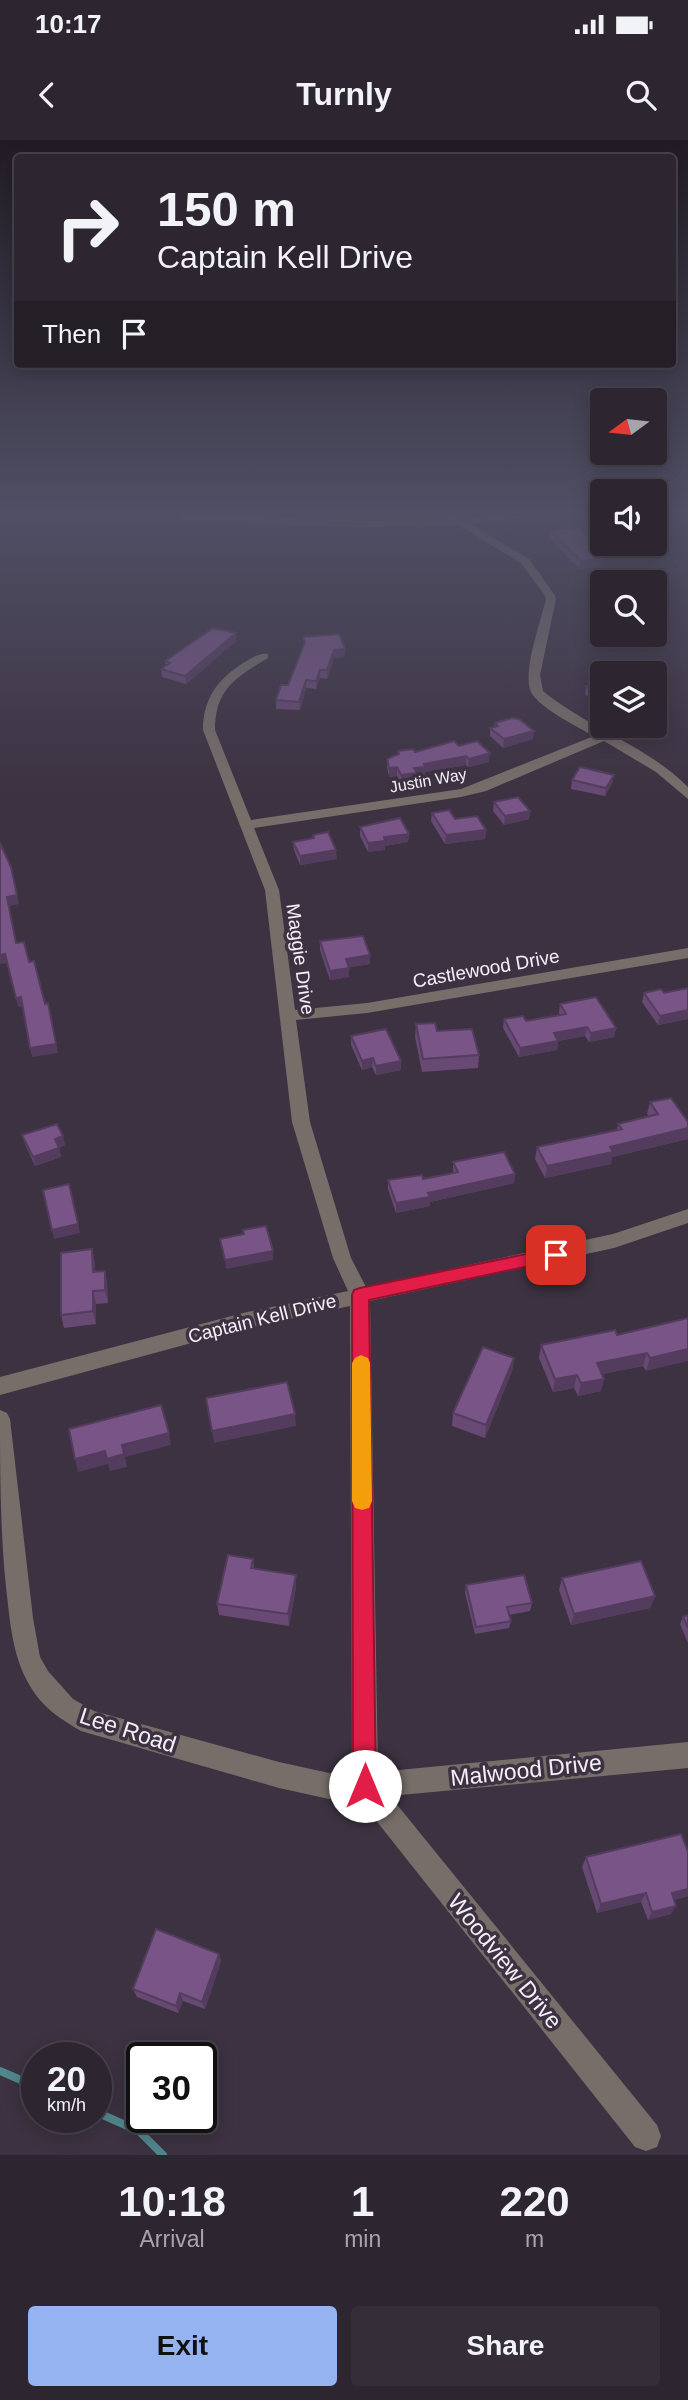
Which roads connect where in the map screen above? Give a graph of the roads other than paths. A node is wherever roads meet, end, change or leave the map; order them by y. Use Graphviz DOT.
graph roads {
  1 [pos="549,607"];
  2 [pos="264,656"];
  3 [pos="590,727"];
  4 [pos="601,738"];
  5 [pos="609,738"];
  6 [pos="688,795"];
  7 [pos="248,825"];
  8 [pos="688,953"];
  9 [pos="289,1016"];
  10 [pos="688,1216"];
  11 [pos="360,1295"];
  12 [pos="0,1386"];
  13 [pos="0,1419"];
  14 [pos="688,1755"];
  15 [pos="365,1786"];
  16 [pos="646,2136"];
  1 -- 3 [label="street"];
  2 -- 7 [label="street, Maggie Drive"];
  4 -- 7 [label="street, Justin Way"];
  5 -- 6 [label="street"];
  7 -- 9 [label="street, Maggie Drive"];
  8 -- 9 [label="street, Castlewood Drive"];
  9 -- 11 [label="street, Maggie Drive"];
  10 -- 11 [label="street, Captain Kell Drive"];
  11 -- 12 [label="street, Captain Kell Drive"];
  11 -- 15 [label="street"];
  13 -- 15 [label="street, Lee Road"];
  14 -- 15 [label="street, Malwood Drive"];
  15 -- 16 [label="street, Woodview Drive"];
}
